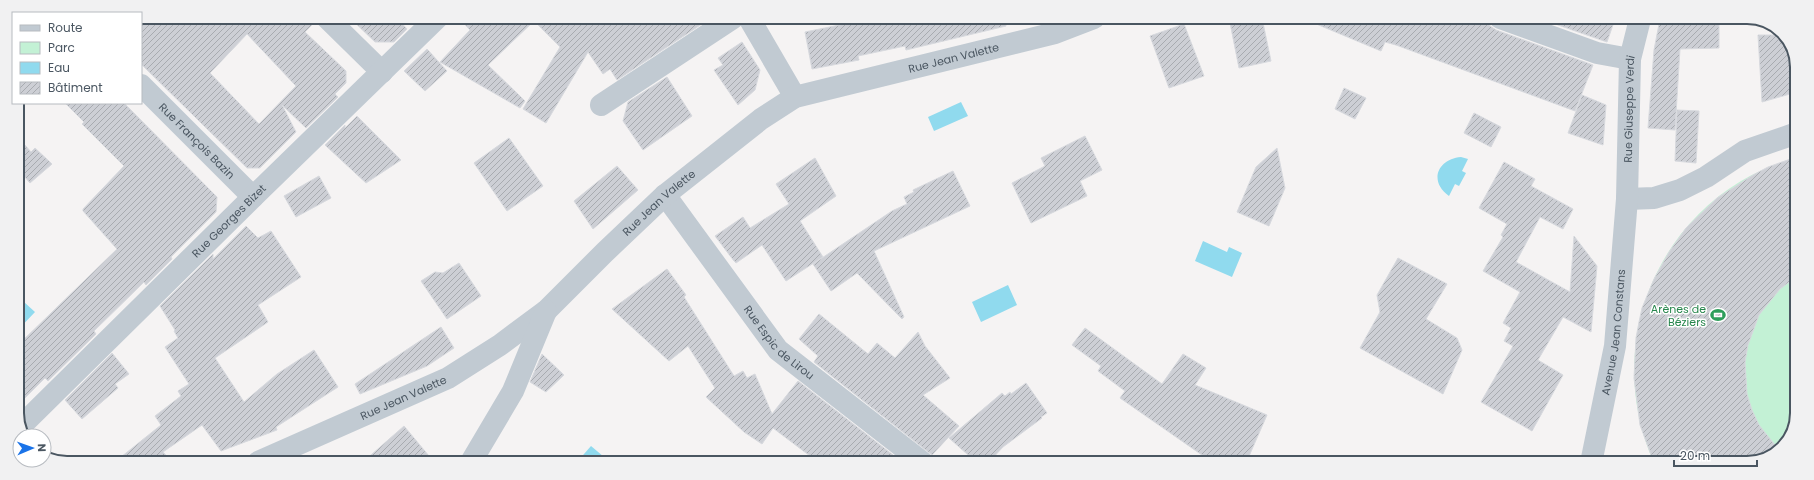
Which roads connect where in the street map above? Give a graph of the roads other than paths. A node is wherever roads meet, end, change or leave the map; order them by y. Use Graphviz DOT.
graph roads {
  1 [pos="333,24"];
  2 [pos="431,24"];
  3 [pos="724,24"];
  4 [pos="752,24"];
  5 [pos="1078,24"];
  6 [pos="1517,24"];
  7 [pos="1639,24"];
  8 [pos="1630,59"];
  9 [pos="382,72"];
  10 [pos="142,86"];
  11 [pos="795,97"];
  12 [pos="601,105"];
  13 [pos="1790,136"];
  14 [pos="665,195"];
  15 [pos="253,196"];
  16 [pos="1627,199"];
  17 [pos="547,310"];
  18 [pos="25,422"];
  19 [pos="272,456"];
  20 [pos="475,456"];
  21 [pos="914,456"];
  22 [pos="1592,456"];
  1 -- 9 [label="street"];
  2 -- 9 [label="street, Rue Georges Bizet"];
  3 -- 12 [label="street"];
  4 -- 11 [label="street"];
  5 -- 11 [label="street, Rue Jean Valette"];
  6 -- 8 [label="street"];
  7 -- 8 [label="street, Rue Giuseppe Verdi"];
  8 -- 16 [label="street, Rue Giuseppe Verdi"];
  9 -- 15 [label="street, Rue Georges Bizet"];
  10 -- 15 [label="street, Rue François Bazin"];
  11 -- 14 [label="street, Rue Jean Valette"];
  13 -- 16 [label="street"];
  14 -- 17 [label="street, Rue Jean Valette"];
  14 -- 21 [label="street, Rue Espic de Lirou"];
  15 -- 18 [label="street, Rue Georges Bizet"];
  16 -- 22 [label="street, Avenue Jean Constans"];
  17 -- 19 [label="street, Rue Jean Valette"];
  17 -- 20 [label="street"];
}
